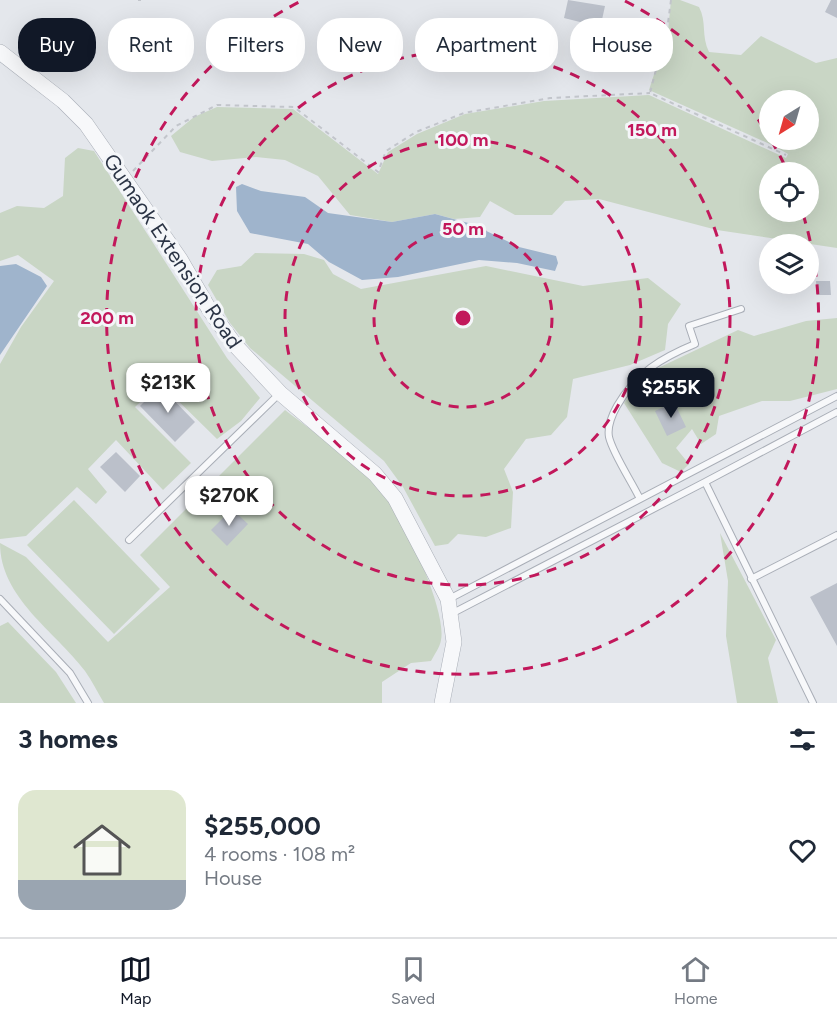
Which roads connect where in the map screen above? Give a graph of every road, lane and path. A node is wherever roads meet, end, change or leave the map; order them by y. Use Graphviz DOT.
graph roads {
  1 [pos="671,0"];
  2 [pos="0,52"];
  3 [pos="650,93"];
  4 [pos="786,155"];
  5 [pos="125,179"];
  6 [pos="741,309"];
  7 [pos="280,393"];
  8 [pos="837,396"];
  9 [pos="837,412"];
  10 [pos="705,482"];
  11 [pos="640,499"];
  12 [pos="837,535"];
  13 [pos="129,540"];
  14 [pos="751,579"];
  15 [pos="0,600"];
  16 [pos="450,607"];
  17 [pos="88,703"];
  18 [pos="442,703"];
  19 [pos="813,703"];
  1 -- 3 [label="path"];
  2 -- 5 [label="street, Gumaok Extension Road"];
  3 -- 4 [label="path"];
  3 -- 5 [label="path"];
  5 -- 7 [label="street, Gumaok Extension Road"];
  6 -- 11 [label="lane"];
  7 -- 13 [label="lane"];
  7 -- 16 [label="street, Gumaok Extension Road"];
  8 -- 11 [label="lane"];
  9 -- 10 [label="lane"];
  10 -- 14 [label="lane"];
  10 -- 16 [label="lane"];
  11 -- 16 [label="lane"];
  12 -- 14 [label="lane"];
  14 -- 19 [label="lane"];
  15 -- 17 [label="lane"];
  16 -- 18 [label="street, Gumaok Extension Road"];
}
